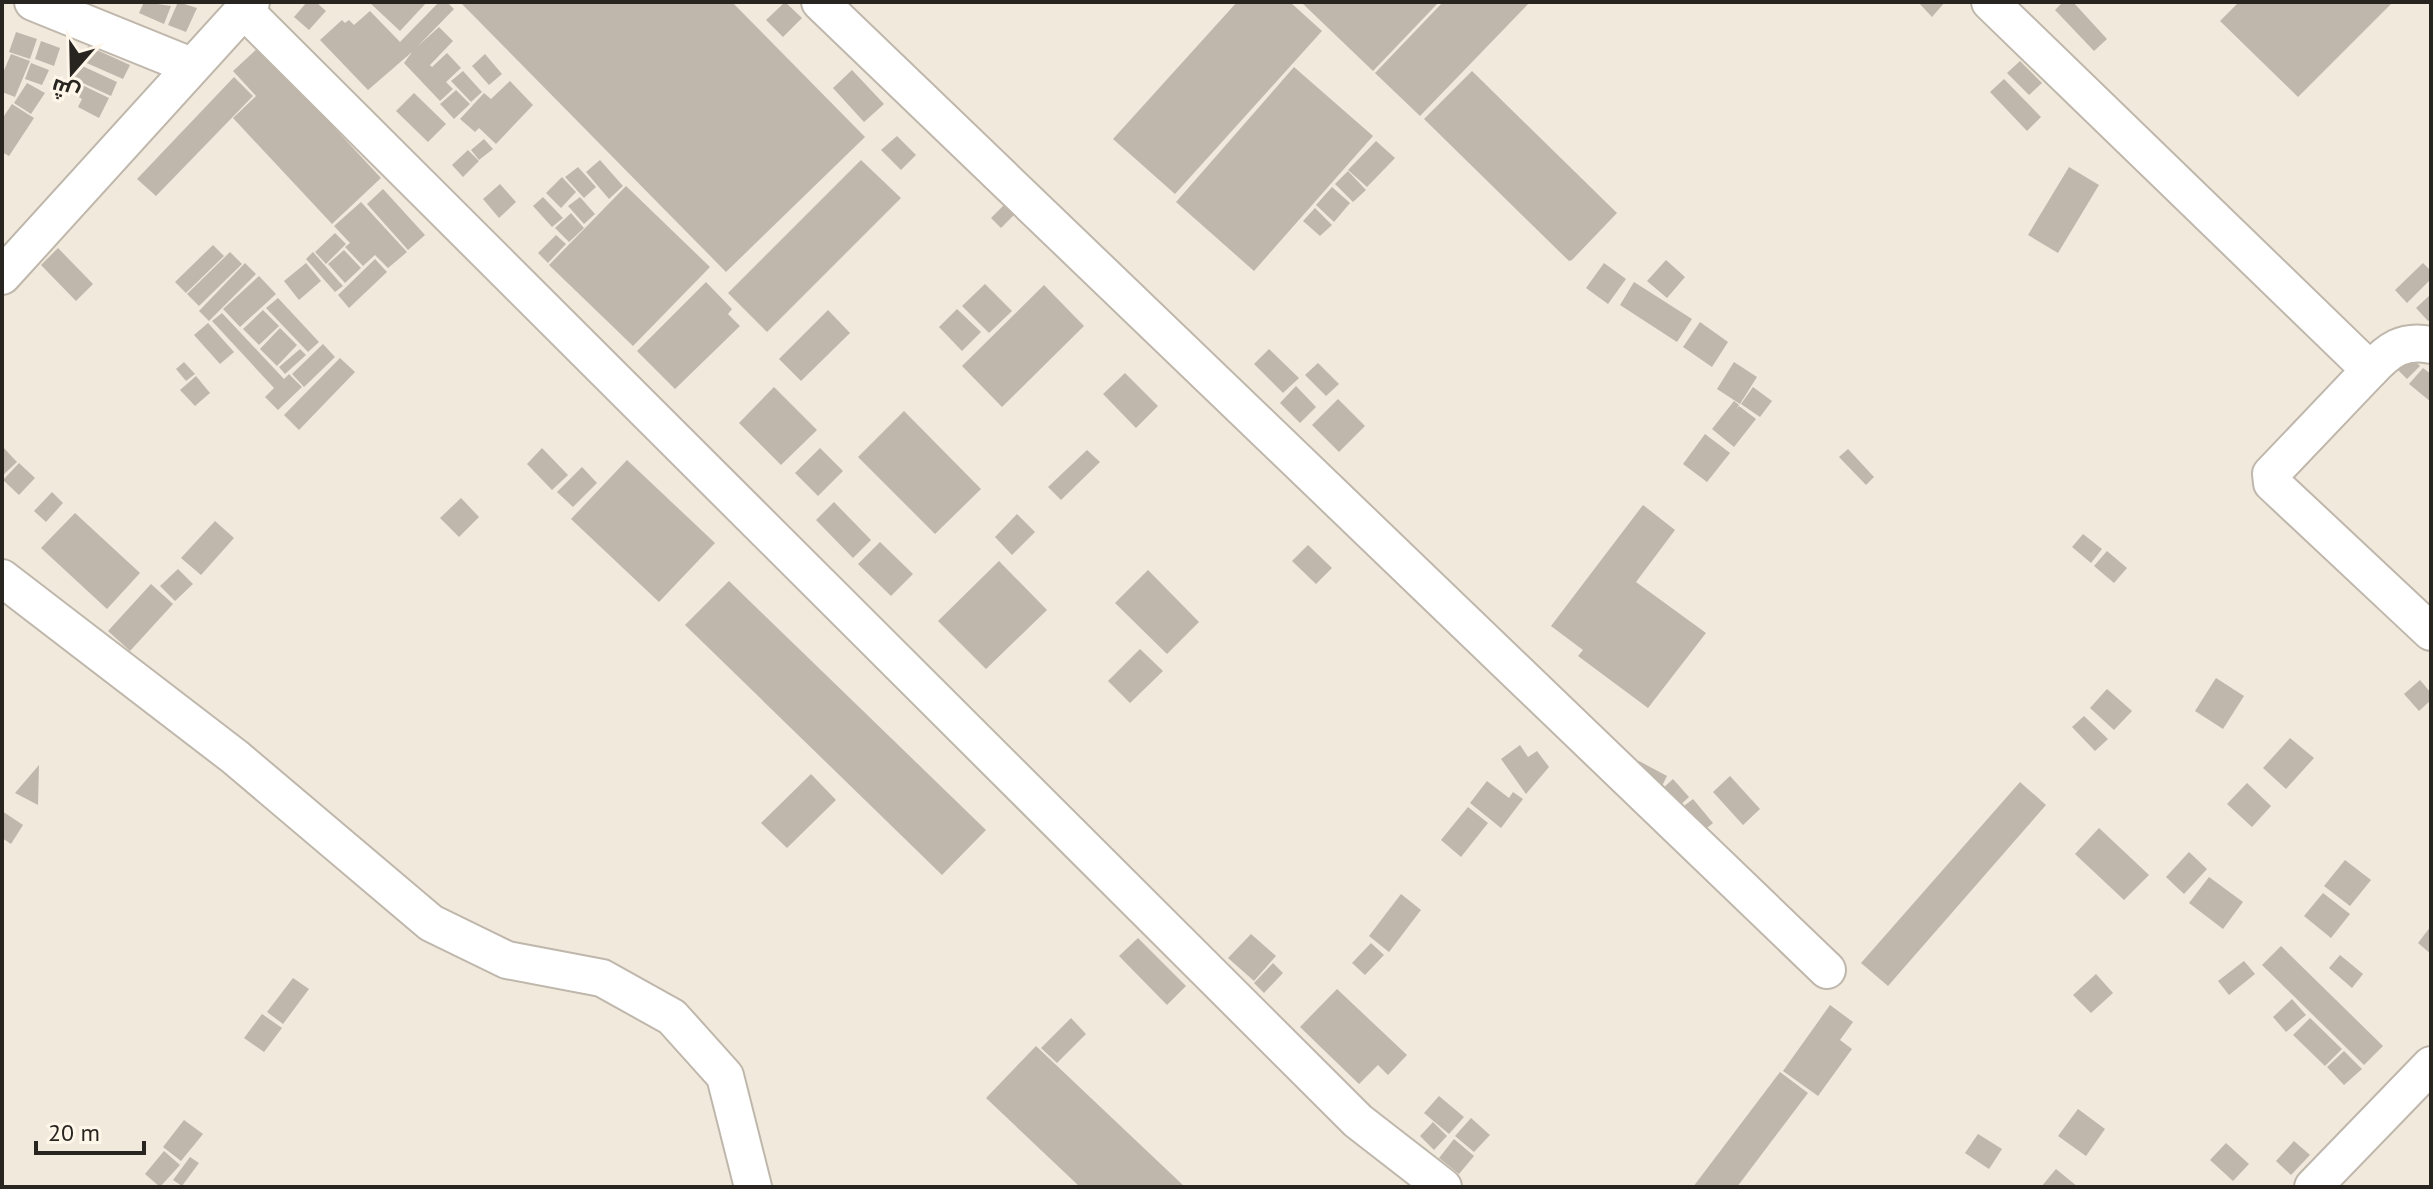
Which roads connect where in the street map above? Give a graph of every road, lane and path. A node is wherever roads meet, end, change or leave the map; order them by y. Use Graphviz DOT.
graph roads {
  1 [pos="33,2"];
  2 [pos="820,2"];
  3 [pos="1990,2"];
  4 [pos="248,6"];
  5 [pos="191,66"];
  6 [pos="2,276"];
  7 [pos="2431,345"];
  8 [pos="2370,370"];
  9 [pos="2,578"];
  10 [pos="2431,632"];
  11 [pos="1827,970"];
  12 [pos="2431,1065"];
  13 [pos="753,1187"];
  14 [pos="1443,1187"];
  15 [pos="2313,1187"];
  1 -- 5 [label="street"];
  2 -- 11 [label="street"];
  3 -- 8 [label="street"];
  4 -- 5 [label="street"];
  4 -- 14 [label="street"];
  5 -- 6 [label="street"];
  7 -- 8 [label="street"];
  8 -- 10 [label="street"];
  9 -- 13 [label="street"];
  12 -- 15 [label="street"];
}
